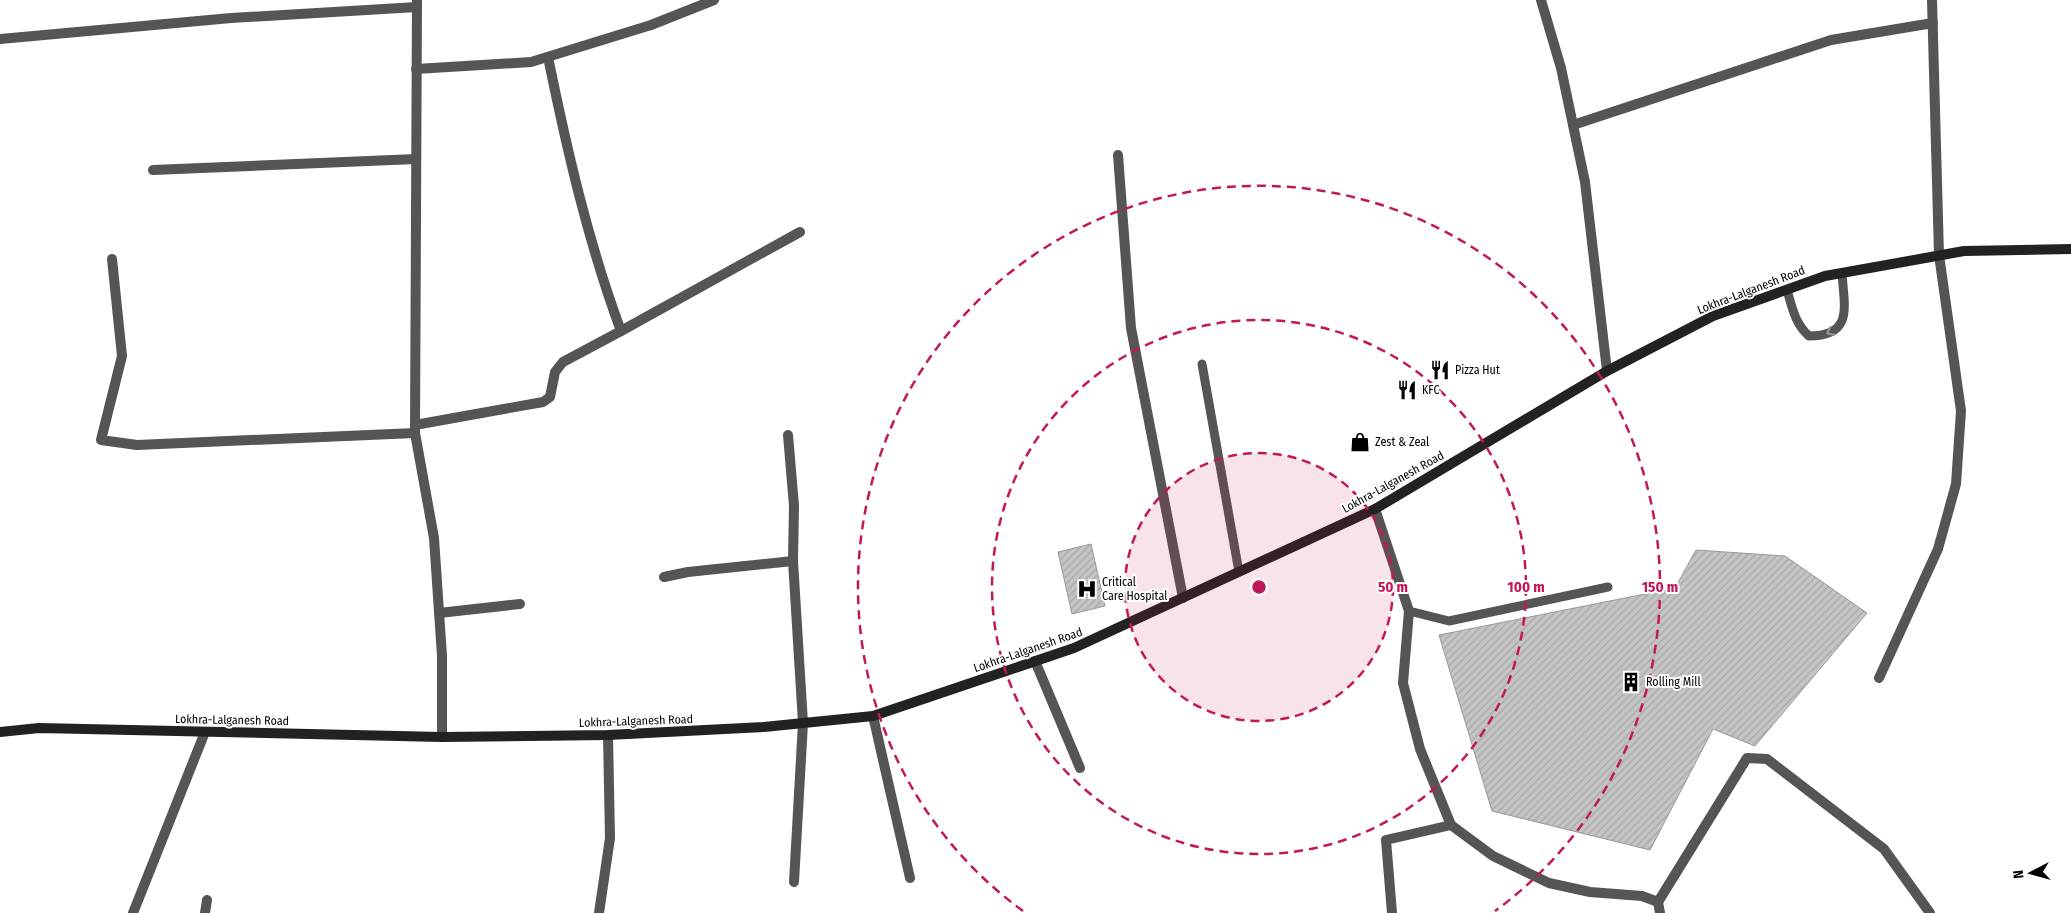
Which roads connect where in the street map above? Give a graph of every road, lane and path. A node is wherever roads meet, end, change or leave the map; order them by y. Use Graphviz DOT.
graph roads {
  1 [pos="714,0"];
  2 [pos="1541,0"];
  3 [pos="1932,0"];
  4 [pos="417,3"];
  5 [pos="1933,23"];
  6 [pos="0,39"];
  7 [pos="548,57"];
  8 [pos="416,69"];
  9 [pos="1573,124"];
  10 [pos="1118,155"];
  11 [pos="416,159"];
  12 [pos="153,170"];
  13 [pos="800,232"];
  14 [pos="2071,249"];
  15 [pos="1939,255"];
  16 [pos="112,259"];
  17 [pos="1842,273"];
  18 [pos="1787,290"];
  19 [pos="621,331"];
  20 [pos="1202,364"];
  21 [pos="1607,371"];
  22 [pos="415,429"];
  23 [pos="788,435"];
  24 [pos="1375,509"];
  25 [pos="793,561"];
  26 [pos="1239,572"];
  27 [pos="664,577"];
  28 [pos="1608,587"];
  29 [pos="1183,598"];
  30 [pos="520,604"];
  31 [pos="1410,611"];
  32 [pos="439,613"];
  33 [pos="1035,661"];
  34 [pos="1879,678"];
  35 [pos="872,716"];
  36 [pos="803,723"];
  37 [pos="0,732"];
  38 [pos="205,732"];
  39 [pos="608,735"];
  40 [pos="442,737"];
  41 [pos="1080,768"];
  42 [pos="1451,825"];
  43 [pos="910,878"];
  44 [pos="794,882"];
  45 [pos="207,900"];
  46 [pos="1658,902"];
  47 [pos="133,913"];
  48 [pos="205,913"];
  49 [pos="599,913"];
  50 [pos="1392,913"];
  51 [pos="1660,913"];
  52 [pos="1930,913"];
  1 -- 7 [label="street"];
  2 -- 9 [label="street"];
  3 -- 5 [label="street"];
  4 -- 6 [label="street"];
  4 -- 8 [label="street"];
  5 -- 9 [label="street"];
  5 -- 15 [label="street"];
  7 -- 8 [label="street"];
  7 -- 19 [label="street"];
  8 -- 11 [label="street"];
  9 -- 21 [label="street"];
  10 -- 29 [label="street"];
  11 -- 12 [label="street"];
  11 -- 22 [label="street"];
  13 -- 19 [label="street"];
  14 -- 15 [label="main road, Lokhra-Lalganesh Road"];
  15 -- 17 [label="main road, Lokhra-Lalganesh Road"];
  15 -- 34 [label="street"];
  16 -- 22 [label="street"];
  17 -- 18 [label="main road, Lokhra-Lalganesh Road"];
  17 -- 18 [label="lane, one-way"];
  18 -- 21 [label="main road, Lokhra-Lalganesh Road"];
  19 -- 22 [label="street"];
  20 -- 26 [label="lane"];
  21 -- 24 [label="main road, Lokhra-Lalganesh Road"];
  22 -- 32 [label="street"];
  23 -- 25 [label="street"];
  24 -- 26 [label="main road, Lokhra-Lalganesh Road"];
  24 -- 31 [label="street"];
  25 -- 27 [label="street"];
  25 -- 36 [label="street"];
  26 -- 29 [label="main road, Lokhra-Lalganesh Road"];
  28 -- 31 [label="lane"];
  29 -- 33 [label="main road, Lokhra-Lalganesh Road"];
  30 -- 32 [label="street"];
  31 -- 42 [label="street"];
  32 -- 40 [label="street"];
  33 -- 35 [label="main road, Lokhra-Lalganesh Road"];
  33 -- 41 [label="street"];
  35 -- 36 [label="main road, Lokhra-Lalganesh Road"];
  35 -- 43 [label="street"];
  36 -- 39 [label="main road, Lokhra-Lalganesh Road"];
  36 -- 44 [label="street"];
  37 -- 38 [label="main road, Lokhra-Lalganesh Road"];
  38 -- 40 [label="main road, Lokhra-Lalganesh Road"];
  38 -- 47 [label="street"];
  39 -- 40 [label="main road, Lokhra-Lalganesh Road"];
  39 -- 49 [label="street"];
  42 -- 46 [label="street"];
  42 -- 50 [label="street"];
  45 -- 48 [label="street"];
  46 -- 51 [label="street"];
  46 -- 52 [label="street"];
}
